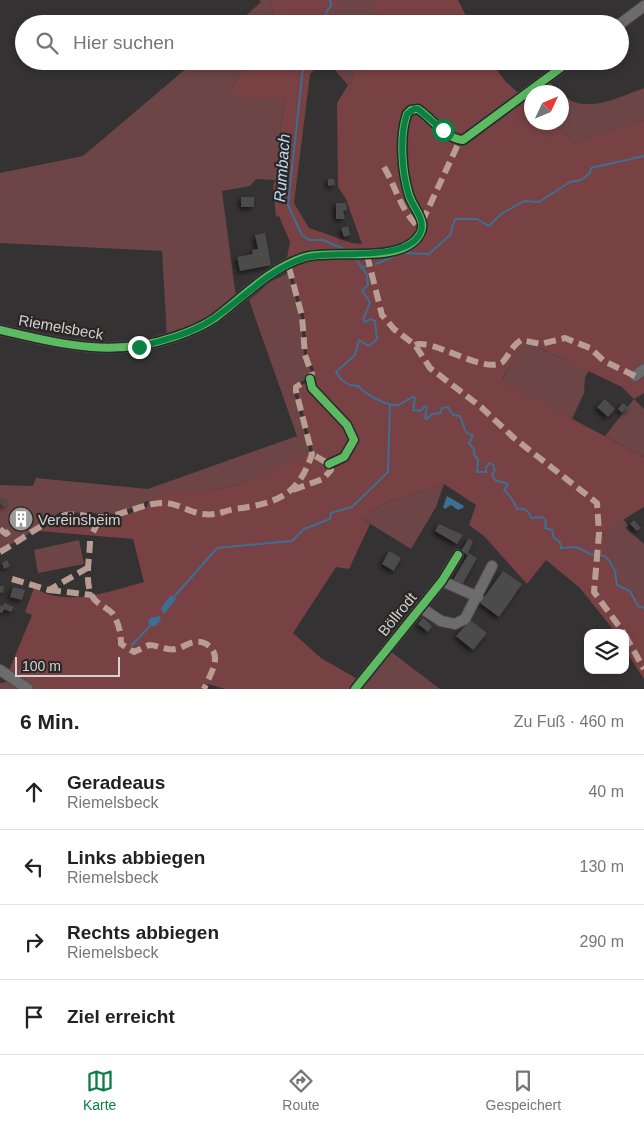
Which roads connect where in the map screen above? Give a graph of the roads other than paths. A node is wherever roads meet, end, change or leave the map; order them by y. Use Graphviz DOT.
graph roads {
  1 [pos="644,6"];
  2 [pos="629,17"];
  3 [pos="558,70"];
  4 [pos="0,330"];
  5 [pos="644,369"];
  6 [pos="635,376"];
  7 [pos="458,555"];
  8 [pos="492,566"];
  9 [pos="442,581"];
  10 [pos="478,597"];
  11 [pos="420,607"];
  12 [pos="0,670"];
  13 [pos="28,689"];
  14 [pos="356,689"];
  1 -- 2 [label="street"];
  3 -- 4 [label="street, Riemelsbeck"];
  5 -- 6 [label="street"];
  7 -- 9 [label="street, Böllrodt"];
  8 -- 10 [label="street"];
  9 -- 10 [label="street"];
  9 -- 11 [label="street, Böllrodt"];
  10 -- 11 [label="street"];
  11 -- 14 [label="street, Böllrodt"];
  12 -- 13 [label="street"];
}
